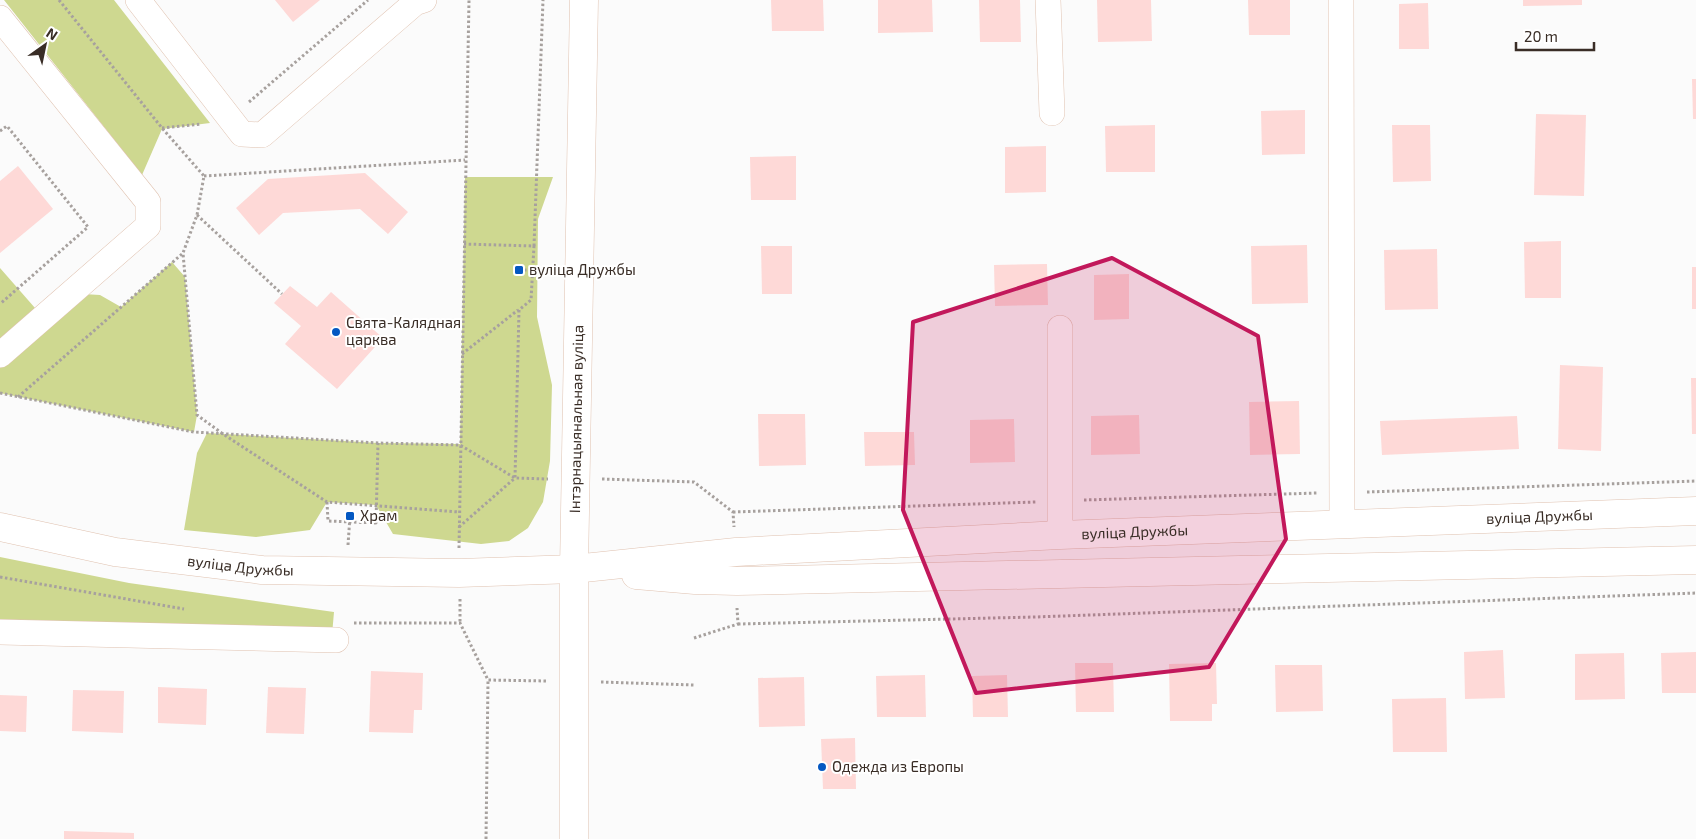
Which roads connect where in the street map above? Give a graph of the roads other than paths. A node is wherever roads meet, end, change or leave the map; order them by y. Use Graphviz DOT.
graph roads {
  1 [pos="138,0"];
  2 [pos="424,0"];
  3 [pos="584,0"];
  4 [pos="1048,0"];
  5 [pos="1341,0"];
  6 [pos="0,18"];
  7 [pos="1052,113"];
  8 [pos="1060,328"];
  9 [pos="0,355"];
  10 [pos="1696,511"];
  11 [pos="1342,524"];
  12 [pos="0,526"];
  13 [pos="1060,536"];
  14 [pos="1695,560"];
  15 [pos="574,570"];
  16 [pos="0,632"];
  17 [pos="336,640"];
  18 [pos="574,839"];
  1 -- 2 [label="street"];
  3 -- 15 [label="main road, Інтэрнацыянальная вуліца"];
  4 -- 7 [label="street"];
  5 -- 11 [label="street"];
  6 -- 9 [label="street"];
  8 -- 13 [label="street"];
  10 -- 11 [label="main road, вуліца Дружбы"];
  11 -- 13 [label="main road, вуліца Дружбы"];
  12 -- 15 [label="main road, вуліца Дружбы"];
  13 -- 15 [label="main road, вуліца Дружбы"];
  14 -- 15 [label="main road, вуліца Дружбы"];
  15 -- 18 [label="main road, Інтэрнацыянальная вуліца"];
  16 -- 17 [label="street"];
}
